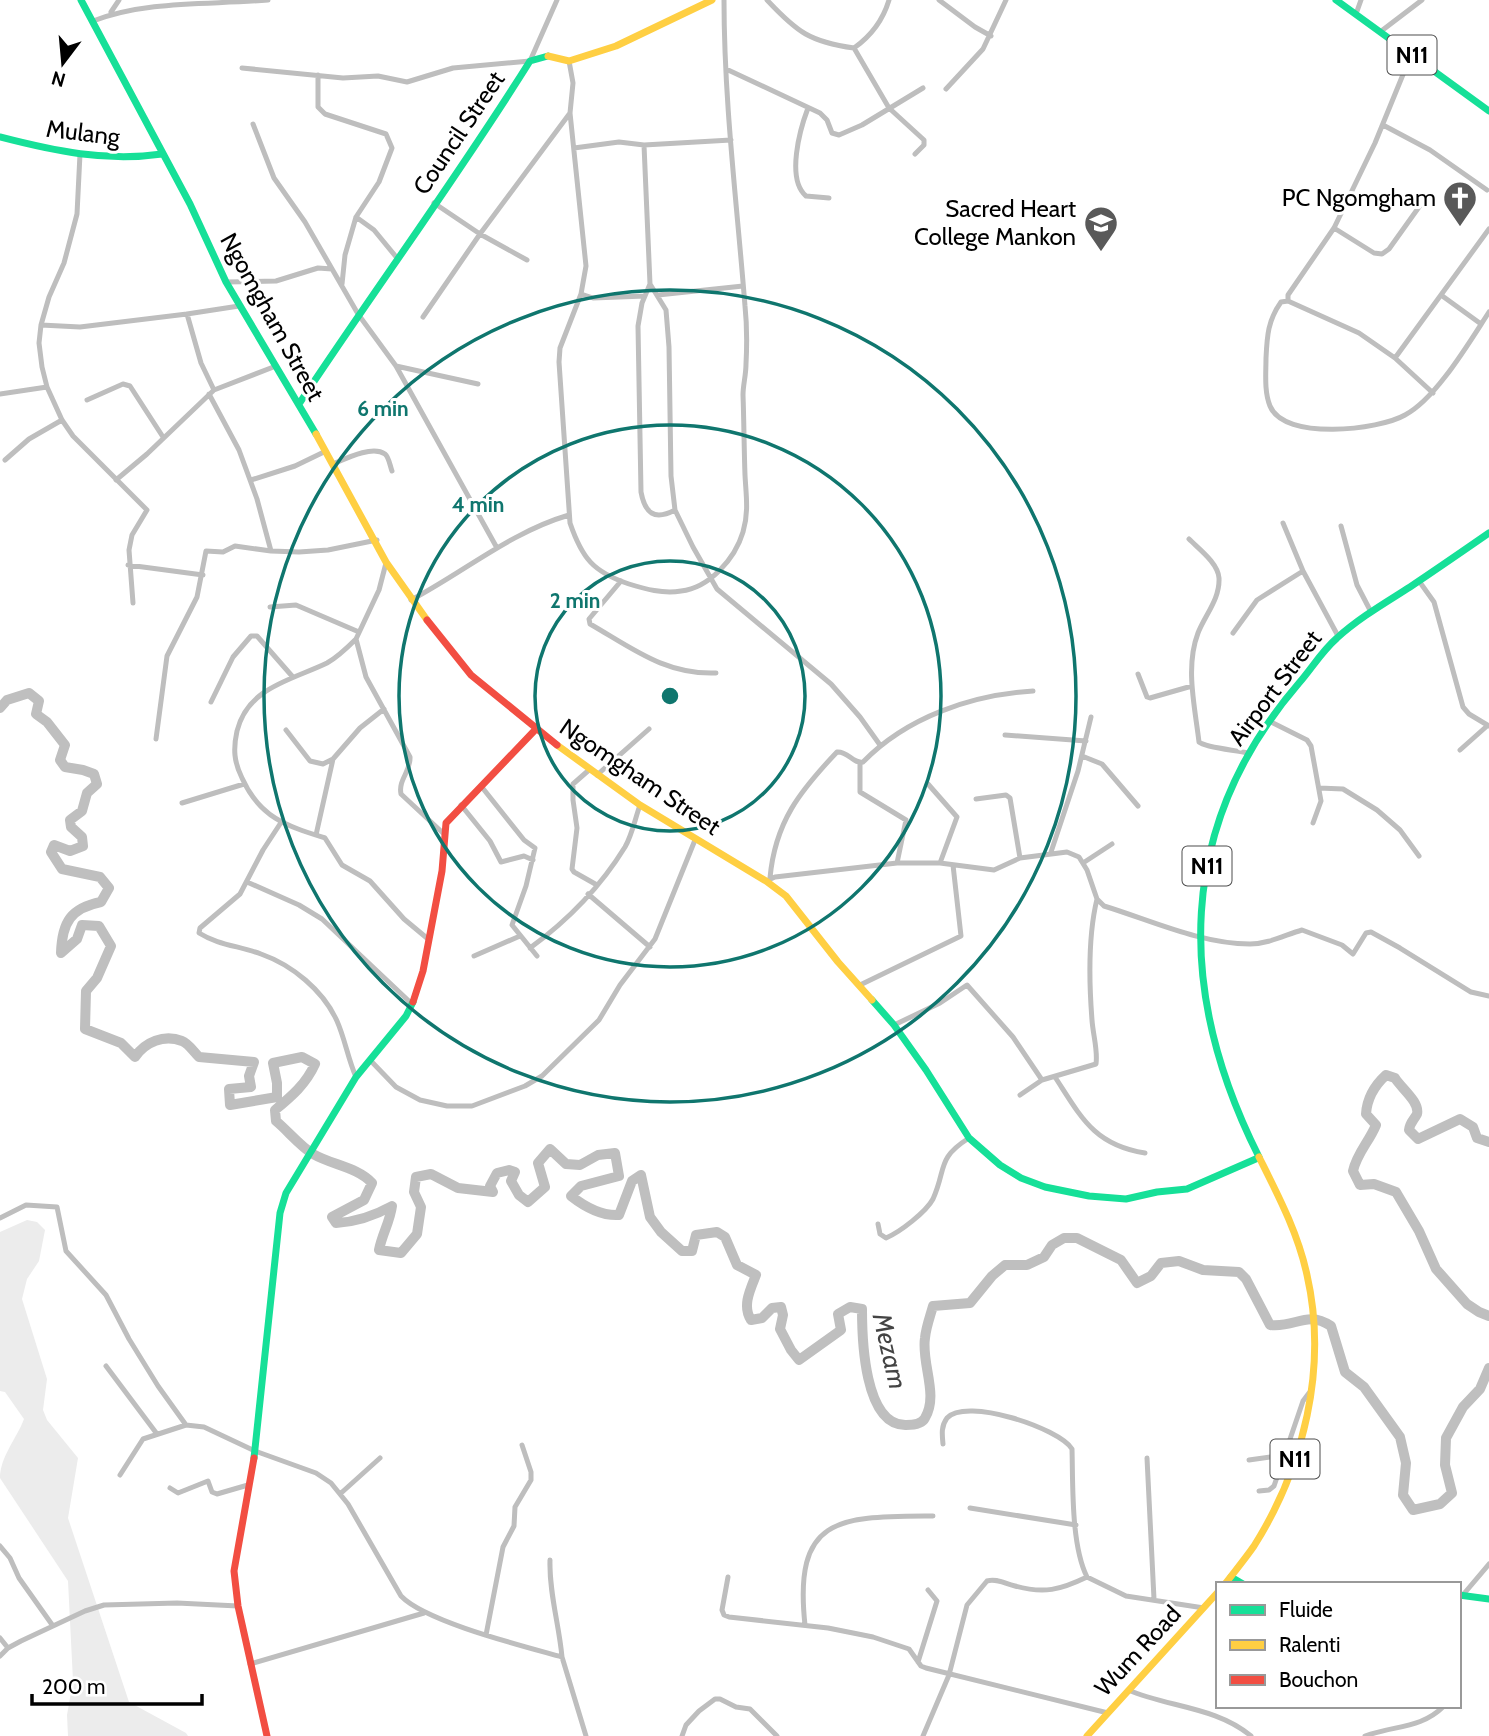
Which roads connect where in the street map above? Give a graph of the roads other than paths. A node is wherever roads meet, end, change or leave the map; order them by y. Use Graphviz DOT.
graph roads {
  1 [pos="80,0"];
  2 [pos="119,0"];
  3 [pos="268,0"];
  4 [pos="557,0"];
  5 [pos="712,0"];
  6 [pos="724,0"];
  7 [pos="767,0"];
  8 [pos="889,0"];
  9 [pos="939,0"];
  10 [pos="1006,0"];
  11 [pos="1336,0"];
  12 [pos="1362,0"];
  13 [pos="1409,0"];
  14 [pos="1422,0"];
  15 [pos="1407,10"];
  16 [pos="111,12"];
  17 [pos="1356,14"];
  18 [pos="93,22"];
  19 [pos="1380,32"];
  20 [pos="990,36"];
  21 [pos="854,48"];
  22 [pos="1412,55"];
  23 [pos="530,61"];
  24 [pos="569,61"];
  25 [pos="242,68"];
  26 [pos="726,69"];
  27 [pos="317,75"];
  28 [pos="923,88"];
  29 [pos="946,89"];
  30 [pos="808,108"];
  31 [pos="889,108"];
  32 [pos="1489,111"];
  33 [pos="570,113"];
  34 [pos="253,124"];
  35 [pos="1383,125"];
  36 [pos="0,137"];
  37 [pos="731,140"];
  38 [pos="644,145"];
  39 [pos="574,148"];
  40 [pos="80,154"];
  41 [pos="162,154"];
  42 [pos="915,155"];
  43 [pos="1488,190"];
  44 [pos="829,198"];
  45 [pos="1424,200"];
  46 [pos="434,203"];
  47 [pos="356,217"];
  48 [pos="1334,228"];
  49 [pos="1489,229"];
  50 [pos="480,234"];
  51 [pos="397,258"];
  52 [pos="326,259"];
  53 [pos="527,260"];
  54 [pos="318,268"];
  55 [pos="332,269"];
  56 [pos="226,282"];
  57 [pos="342,284"];
  58 [pos="650,284"];
  59 [pos="743,286"];
  60 [pos="581,294"];
  61 [pos="658,295"];
  62 [pos="1441,295"];
  63 [pos="645,296"];
  64 [pos="1288,301"];
  65 [pos="239,306"];
  66 [pos="1489,312"];
  67 [pos="358,313"];
  68 [pos="187,314"];
  69 [pos="423,317"];
  70 [pos="1481,324"];
  71 [pos="41,325"];
  72 [pos="1395,358"];
  73 [pos="276,366"];
  74 [pos="396,366"];
  75 [pos="478,384"];
  76 [pos="47,387"];
  77 [pos="309,388"];
  78 [pos="291,391"];
  79 [pos="211,392"];
  80 [pos="1433,393"];
  81 [pos="0,394"];
  82 [pos="87,400"];
  83 [pos="299,404"];
  84 [pos="62,420"];
  85 [pos="163,437"];
  86 [pos="326,451"];
  87 [pos="5,460"];
  88 [pos="333,464"];
  89 [pos="392,471"];
  90 [pos="116,480"];
  91 [pos="251,480"];
  92 [pos="675,510"];
  93 [pos="569,515"];
  94 [pos="1283,523"];
  95 [pos="1341,526"];
  96 [pos="1489,533"];
  97 [pos="1189,539"];
  98 [pos="377,540"];
  99 [pos="497,548"];
  100 [pos="271,551"];
  101 [pos="386,562"];
  102 [pos="128,565"];
  103 [pos="1303,571"];
  104 [pos="394,574"];
  105 [pos="203,575"];
  106 [pos="709,578"];
  107 [pos="383,579"];
  108 [pos="621,581"];
  109 [pos="1419,581"];
  110 [pos="411,600"];
  111 [pos="133,603"];
  112 [pos="270,607"];
  113 [pos="1371,612"];
  114 [pos="359,632"];
  115 [pos="1233,633"];
  116 [pos="1338,636"];
  117 [pos="356,639"];
  118 [pos="716,673"];
  119 [pos="1138,674"];
  120 [pos="292,676"];
  121 [pos="1192,686"];
  122 [pos="1033,691"];
  123 [pos="211,702"];
  124 [pos="384,709"];
  125 [pos="1091,717"];
  126 [pos="1269,721"];
  127 [pos="1488,726"];
  128 [pos="536,729"];
  129 [pos="649,729"];
  130 [pos="286,730"];
  131 [pos="1006,735"];
  132 [pos="156,739"];
  133 [pos="1086,741"];
  134 [pos="880,745"];
  135 [pos="1460,750"];
  136 [pos="1248,753"];
  137 [pos="1082,756"];
  138 [pos="333,758"];
  139 [pos="860,763"];
  140 [pos="589,770"];
  141 [pos="597,775"];
  142 [pos="928,784"];
  143 [pos="244,785"];
  144 [pos="481,786"];
  145 [pos="1319,788"];
  146 [pos="976,799"];
  147 [pos="183,803"];
  148 [pos="461,805"];
  149 [pos="640,806"];
  150 [pos="1138,807"];
  151 [pos="1313,823"];
  152 [pos="281,824"];
  153 [pos="444,834"];
  154 [pos="316,835"];
  155 [pos="695,839"];
  156 [pos="1112,844"];
  157 [pos="1051,852"];
  158 [pos="1419,856"];
  159 [pos="1020,858"];
  160 [pos="533,860"];
  161 [pos="897,863"];
  162 [pos="940,863"];
  163 [pos="1083,863"];
  164 [pos="953,865"];
  165 [pos="768,879"];
  166 [pos="247,882"];
  167 [pos="597,885"];
  168 [pos="588,894"];
  169 [pos="1097,899"];
  170 [pos="520,936"];
  171 [pos="1201,937"];
  172 [pos="428,939"];
  173 [pos="650,947"];
  174 [pos="530,948"];
  175 [pos="474,956"];
  176 [pos="537,956"];
  177 [pos="860,985"];
  178 [pos="1489,996"];
  179 [pos="412,1004"];
  180 [pos="894,1026"];
  181 [pos="370,1060"];
  182 [pos="356,1077"];
  183 [pos="1055,1077"];
  184 [pos="1042,1080"];
  185 [pos="1020,1095"];
  186 [pos="969,1139"];
  187 [pos="1145,1153"];
  188 [pos="1258,1158"];
  189 [pos="0,1218"];
  190 [pos="878,1224"];
  191 [pos="106,1366"];
  192 [pos="1312,1391"];
  193 [pos="186,1425"];
  194 [pos="157,1434"];
  195 [pos="943,1444"];
  196 [pos="522,1445"];
  197 [pos="255,1451"];
  198 [pos="1284,1455"];
  199 [pos="380,1458"];
  200 [pos="1147,1458"];
  201 [pos="1249,1460"];
  202 [pos="120,1475"];
  203 [pos="248,1485"];
  204 [pos="170,1488"];
  205 [pos="1259,1491"];
  206 [pos="340,1494"];
  207 [pos="970,1508"];
  208 [pos="933,1516"];
  209 [pos="1076,1525"];
  210 [pos="0,1546"];
  211 [pos="550,1560"];
  212 [pos="1489,1564"];
  213 [pos="728,1577"];
  214 [pos="1087,1577"];
  215 [pos="1228,1580"];
  216 [pos="928,1590"];
  217 [pos="1216,1594"];
  218 [pos="1461,1595"];
  219 [pos="1154,1599"];
  220 [pos="1489,1600"];
  221 [pos="238,1606"];
  222 [pos="1204,1608"];
  223 [pos="424,1613"];
  224 [pos="805,1625"];
  225 [pos="53,1626"];
  226 [pos="486,1634"];
  227 [pos="0,1638"];
  228 [pos="8,1648"];
  229 [pos="0,1656"];
  230 [pos="562,1657"];
  231 [pos="918,1662"];
  232 [pos="250,1664"];
  233 [pos="949,1675"];
  234 [pos="1128,1690"];
  235 [pos="1441,1708"];
  236 [pos="1108,1713"];
  237 [pos="267,1736"];
  238 [pos="586,1736"];
  239 [pos="682,1736"];
  240 [pos="777,1736"];
  241 [pos="923,1736"];
  242 [pos="1087,1736"];
  243 [pos="1251,1736"];
  244 [pos="1365,1736"];
  1 -- 18 [label="main road, Ngomgham Street"];
  2 -- 16 [label="street"];
  3 -- 16 [label="street"];
  4 -- 23 [label="street"];
  5 -- 24 [label="main road, Council Street"];
  6 -- 26 [label="street"];
  7 -- 21 [label="street"];
  8 -- 21 [label="street"];
  9 -- 20 [label="street"];
  10 -- 20 [label="street"];
  11 -- 17 [label="main road, N11"];
  12 -- 17 [label="street"];
  13 -- 15 [label="street"];
  14 -- 15 [label="street"];
  15 -- 19 [label="street"];
  16 -- 18 [label="street"];
  17 -- 19 [label="main road, N11"];
  18 -- 41 [label="main road, Ngomgham Street"];
  19 -- 22 [label="main road, N11"];
  20 -- 29 [label="street"];
  21 -- 31 [label="street"];
  22 -- 32 [label="main road, N11"];
  22 -- 35 [label="street"];
  23 -- 24 [label="main road, Council Street"];
  23 -- 27 [label="street"];
  23 -- 46 [label="main road, Council Street"];
  24 -- 33 [label="street"];
  25 -- 27 [label="street"];
  26 -- 30 [label="street"];
  26 -- 37 [label="street"];
  27 -- 47 [label="street"];
  28 -- 31 [label="street"];
  30 -- 31 [label="street"];
  30 -- 44 [label="street"];
  31 -- 42 [label="street"];
  33 -- 39 [label="street"];
  33 -- 50 [label="street"];
  34 -- 52 [label="street"];
  35 -- 43 [label="street"];
  35 -- 48 [label="street"];
  36 -- 40 [label="main road, Mulang"];
  37 -- 38 [label="street"];
  37 -- 59 [label="street"];
  38 -- 39 [label="street"];
  38 -- 58 [label="street"];
  39 -- 60 [label="street"];
  40 -- 41 [label="main road, Mulang"];
  40 -- 71 [label="street"];
  41 -- 56 [label="main road, Ngomgham Street"];
  45 -- 48 [label="street"];
  46 -- 50 [label="street"];
  46 -- 51 [label="main road, Council Street"];
  47 -- 51 [label="street"];
  47 -- 57 [label="street"];
  48 -- 64 [label="street"];
  49 -- 62 [label="street"];
  50 -- 53 [label="street"];
  50 -- 69 [label="street"];
  51 -- 67 [label="main road, Council Street"];
  52 -- 54 [label="street"];
  52 -- 55 [label="street"];
  54 -- 55 [label="street"];
  54 -- 56 [label="street"];
  55 -- 57 [label="street"];
  56 -- 65 [label="main road, Ngomgham Street"];
  57 -- 67 [label="street"];
  58 -- 61 [label="street"];
  58 -- 63 [label="street"];
  59 -- 61 [label="street"];
  59 -- 106 [label="street"];
  60 -- 63 [label="street"];
  60 -- 93 [label="street"];
  61 -- 92 [label="street"];
  62 -- 70 [label="street"];
  62 -- 72 [label="street"];
  63 -- 92 [label="street"];
  64 -- 72 [label="street"];
  64 -- 80 [label="street"];
  65 -- 68 [label="street"];
  65 -- 73 [label="main road, Ngomgham Street"];
  66 -- 70 [label="street"];
  67 -- 74 [label="street"];
  67 -- 77 [label="main road, Council Street"];
  68 -- 71 [label="street"];
  68 -- 79 [label="street"];
  70 -- 80 [label="street"];
  71 -- 76 [label="street"];
  72 -- 80 [label="street"];
  73 -- 78 [label="main road, Ngomgham Street"];
  73 -- 79 [label="street"];
  74 -- 75 [label="street"];
  74 -- 99 [label="street"];
  76 -- 81 [label="street"];
  76 -- 84 [label="street"];
  77 -- 78 [label="main road"];
  77 -- 83 [label="main road, Council Street"];
  78 -- 83 [label="main road, Ngomgham Street"];
  79 -- 85 [label="street"];
  79 -- 91 [label="street"];
  82 -- 85 [label="street"];
  83 -- 86 [label="main road, Ngomgham Street"];
  84 -- 87 [label="street"];
  84 -- 90 [label="street"];
  85 -- 90 [label="street"];
  86 -- 88 [label="main road, Ngomgham Street"];
  86 -- 91 [label="street"];
  88 -- 89 [label="street"];
  88 -- 98 [label="main road, Ngomgham Street"];
  90 -- 102 [label="street"];
  91 -- 100 [label="street"];
  92 -- 106 [label="street"];
  93 -- 99 [label="street"];
  93 -- 108 [label="street"];
  94 -- 103 [label="street"];
  95 -- 113 [label="street"];
  96 -- 109 [label="main road, Airport Street / N11"];
  97 -- 121 [label="street"];
  98 -- 100 [label="street"];
  98 -- 101 [label="main road, Ngomgham Street"];
  99 -- 110 [label="street"];
  100 -- 105 [label="street"];
  101 -- 104 [label="main road, Ngomgham Street"];
  101 -- 107 [label="street"];
  102 -- 105 [label="street"];
  102 -- 111 [label="street"];
  103 -- 115 [label="street"];
  103 -- 116 [label="street"];
  104 -- 107 [label="street"];
  104 -- 110 [label="main road, Ngomgham Street"];
  105 -- 132 [label="street"];
  106 -- 108 [label="street"];
  106 -- 134 [label="street"];
  107 -- 114 [label="street"];
  108 -- 118 [label="street"];
  109 -- 113 [label="main road, Airport Street / N11"];
  109 -- 127 [label="street"];
  110 -- 128 [label="main road, Ngomgham Street"];
  112 -- 114 [label="street"];
  113 -- 116 [label="main road, Airport Street / N11"];
  114 -- 117 [label="street"];
  116 -- 126 [label="main road, Airport Street / N11"];
  117 -- 120 [label="street"];
  117 -- 124 [label="street"];
  119 -- 121 [label="street"];
  120 -- 123 [label="street"];
  120 -- 143 [label="street"];
  121 -- 136 [label="street"];
  122 -- 134 [label="street"];
  124 -- 138 [label="street"];
  124 -- 153 [label="street"];
  125 -- 133 [label="street"];
  126 -- 136 [label="main road, Airport Street / N11"];
  126 -- 145 [label="street"];
  127 -- 135 [label="street"];
  128 -- 140 [label="main road, Ngomgham Street"];
  128 -- 144 [label="main road"];
  129 -- 141 [label="street"];
  130 -- 138 [label="street"];
  131 -- 133 [label="street"];
  133 -- 137 [label="street"];
  134 -- 139 [label="street"];
  136 -- 171 [label="main road, Airport Street / N11"];
  137 -- 150 [label="street"];
  137 -- 157 [label="street"];
  138 -- 154 [label="street"];
  139 -- 161 [label="street"];
  139 -- 165 [label="street"];
  140 -- 141 [label="main road, Ngomgham Street"];
  140 -- 167 [label="street"];
  141 -- 149 [label="main road, Ngomgham Street"];
  142 -- 162 [label="street"];
  143 -- 147 [label="street"];
  143 -- 152 [label="street"];
  144 -- 148 [label="main road"];
  144 -- 160 [label="street"];
  145 -- 151 [label="street"];
  145 -- 158 [label="street"];
  146 -- 159 [label="street"];
  148 -- 153 [label="main road"];
  148 -- 160 [label="street"];
  149 -- 155 [label="main road, Ngomgham Street"];
  149 -- 167 [label="street"];
  152 -- 154 [label="street"];
  152 -- 166 [label="street"];
  153 -- 172 [label="main road"];
  154 -- 172 [label="street"];
  155 -- 165 [label="main road, Ngomgham Street"];
  155 -- 173 [label="street"];
  156 -- 163 [label="street"];
  157 -- 159 [label="street"];
  157 -- 163 [label="street"];
  159 -- 164 [label="street"];
  160 -- 170 [label="street"];
  161 -- 162 [label="street"];
  161 -- 165 [label="street"];
  162 -- 164 [label="street"];
  163 -- 169 [label="street"];
  164 -- 177 [label="street"];
  165 -- 177 [label="main road, Ngomgham Street"];
  166 -- 179 [label="street"];
  166 -- 182 [label="street"];
  167 -- 168 [label="street"];
  168 -- 173 [label="street"];
  168 -- 174 [label="street"];
  169 -- 171 [label="street"];
  169 -- 183 [label="street"];
  170 -- 174 [label="street"];
  170 -- 175 [label="street"];
  171 -- 178 [label="street"];
  171 -- 188 [label="main road, Airport Street / N11"];
  172 -- 179 [label="main road"];
  173 -- 181 [label="street"];
  174 -- 176 [label="street"];
  177 -- 180 [label="main road, Ngomgham Street"];
  179 -- 181 [label="main road"];
  180 -- 184 [label="street"];
  180 -- 186 [label="main road, Ngomgham Street"];
  181 -- 182 [label="main road"];
  182 -- 197 [label="main road"];
  183 -- 184 [label="street"];
  183 -- 187 [label="street"];
  184 -- 185 [label="street"];
  186 -- 188 [label="main road, Ngomgham Street"];
  186 -- 190 [label="street"];
  188 -- 192 [label="main road, Airport Street / N11"];
  189 -- 193 [label="street"];
  191 -- 194 [label="street"];
  192 -- 198 [label="street"];
  192 -- 215 [label="main road, N11"];
  193 -- 194 [label="street"];
  193 -- 197 [label="street"];
  194 -- 202 [label="street"];
  195 -- 209 [label="street"];
  196 -- 226 [label="street"];
  197 -- 203 [label="main road"];
  197 -- 206 [label="street"];
  198 -- 201 [label="street"];
  198 -- 205 [label="street"];
  199 -- 206 [label="street"];
  200 -- 219 [label="street"];
  203 -- 204 [label="street"];
  203 -- 221 [label="main road"];
  206 -- 223 [label="street"];
  207 -- 209 [label="street"];
  208 -- 224 [label="street"];
  209 -- 214 [label="street"];
  210 -- 225 [label="street"];
  211 -- 230 [label="street"];
  212 -- 218 [label="street"];
  213 -- 224 [label="street"];
  214 -- 219 [label="street"];
  214 -- 233 [label="street"];
  216 -- 231 [label="street"];
  217 -- 222 [label="main road, Wum Road"];
  218 -- 220 [label="main road"];
  219 -- 222 [label="street"];
  221 -- 225 [label="street"];
  221 -- 232 [label="main road"];
  222 -- 234 [label="main road, Wum Road"];
  223 -- 226 [label="street"];
  223 -- 232 [label="street"];
  224 -- 231 [label="street"];
  225 -- 228 [label="street"];
  226 -- 230 [label="street"];
  227 -- 228 [label="street"];
  228 -- 229 [label="street"];
  230 -- 238 [label="street"];
  231 -- 233 [label="street"];
  232 -- 237 [label="main road"];
  233 -- 236 [label="street"];
  233 -- 241 [label="street"];
  234 -- 236 [label="main road, Wum Road"];
  234 -- 243 [label="street"];
  235 -- 244 [label="street"];
  236 -- 242 [label="main road, Wum Road"];
  239 -- 240 [label="street"];
}
